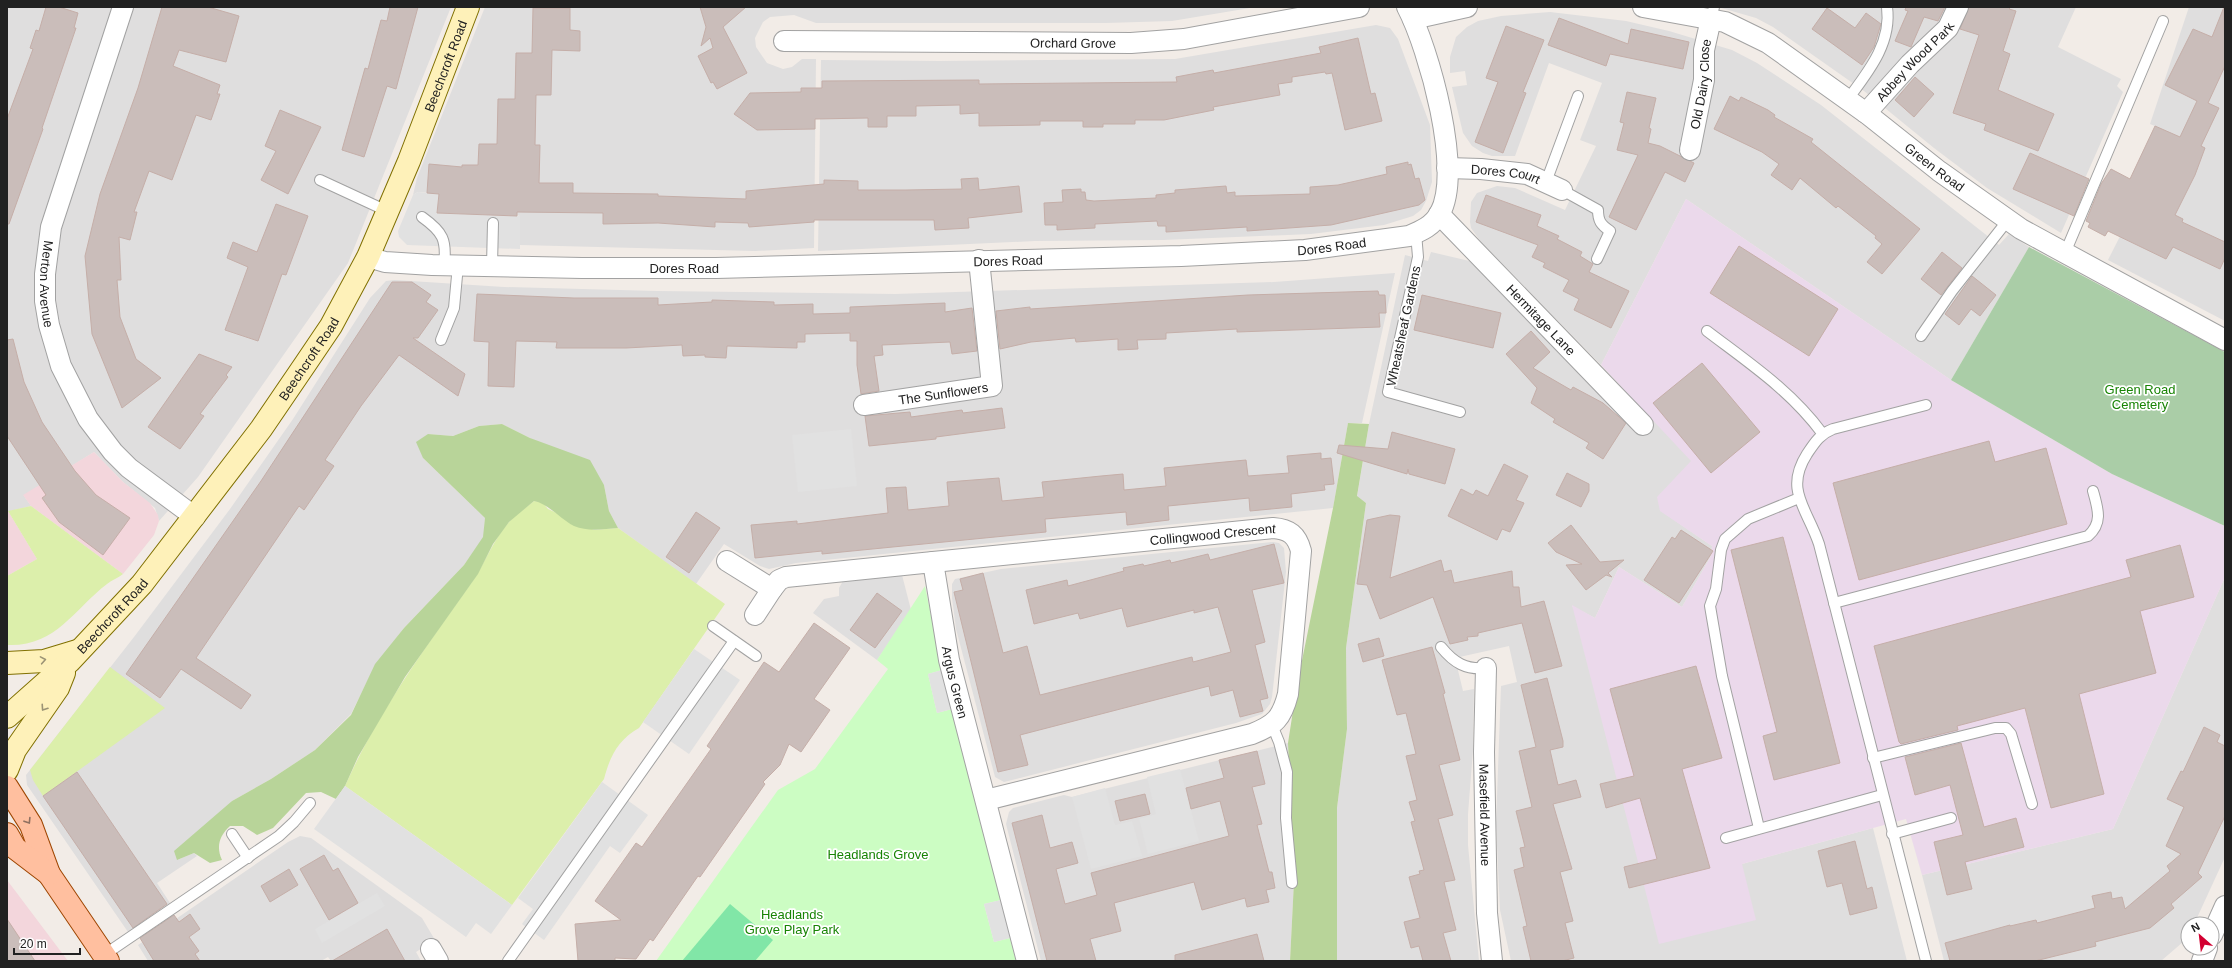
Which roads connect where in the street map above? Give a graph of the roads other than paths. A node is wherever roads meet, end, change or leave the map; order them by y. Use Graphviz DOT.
graph roads {
  1 [pos="123,7"];
  2 [pos="468,7"];
  3 [pos="1358,7"];
  4 [pos="1467,7"];
  5 [pos="1644,7"];
  6 [pos="1887,7"];
  7 [pos="1958,7"];
  8 [pos="1410,13"];
  9 [pos="1713,13"];
  10 [pos="2163,21"];
  11 [pos="784,41"];
  12 [pos="1578,96"];
  13 [pos="1848,99"];
  14 [pos="1866,112"];
  15 [pos="1690,150"];
  16 [pos="1447,168"];
  17 [pos="320,180"];
  18 [pos="1554,186"];
  19 [pos="387,211"];
  20 [pos="1439,214"];
  21 [pos="422,218"];
  22 [pos="2008,220"];
  23 [pos="494,223"];
  24 [pos="1416,233"];
  25 [pos="2065,253"];
  26 [pos="368,257"];
  27 [pos="1597,259"];
  28 [pos="980,260"];
  29 [pos="451,265"];
  30 [pos="492,266"];
  31 [pos="1707,332"];
  32 [pos="1921,336"];
  33 [pos="441,340"];
  34 [pos="2225,340"];
  35 [pos="1926,404"];
  36 [pos="864,405"];
  37 [pos="1460,412"];
  38 [pos="1643,425"];
  39 [pos="1822,434"];
  40 [pos="2093,491"];
  41 [pos="1799,498"];
  42 [pos="195,517"];
  43 [pos="727,560"];
  44 [pos="933,562"];
  45 [pos="772,589"];
  46 [pos="1834,604"];
  47 [pos="755,615"];
  48 [pos="713,626"];
  49 [pos="734,640"];
  50 [pos="1441,647"];
  51 [pos="74,656"];
  52 [pos="756,656"];
  53 [pos="7,663"];
  54 [pos="1486,668"];
  55 [pos="7,717"];
  56 [pos="1272,725"];
  57 [pos="1873,758"];
  58 [pos="7,770"];
  59 [pos="7,788"];
  60 [pos="1882,795"];
  61 [pos="986,800"];
  62 [pos="310,803"];
  63 [pos="2032,804"];
  64 [pos="1951,818"];
  65 [pos="1758,828"];
  66 [pos="7,834"];
  67 [pos="232,834"];
  68 [pos="1892,834"];
  69 [pos="1726,838"];
  70 [pos="7,856"];
  71 [pos="248,858"];
  72 [pos="43,870"];
  73 [pos="1292,883"];
  74 [pos="2225,906"];
  75 [pos="2220,917"];
  76 [pos="106,958"];
  77 [pos="508,961"];
  78 [pos="1027,961"];
  79 [pos="1492,961"];
  80 [pos="1926,961"];
  1 -- 42 [label="street, Merton Avenue"];
  2 -- 19 [label="main road, Beechcroft Road"];
  3 -- 11 [label="street, Orchard Grove"];
  4 -- 8 [label="street"];
  5 -- 9 [label="street, Green Road"];
  6 -- 13 [label="lane"];
  7 -- 14 [label="street, Abbey Wood Park"];
  8 -- 16 [label="street, Dores Road"];
  9 -- 13 [label="street, Green Road"];
  9 -- 15 [label="street, Old Dairy Close"];
  10 -- 25 [label="lane"];
  12 -- 18 [label="lane"];
  13 -- 14 [label="street, Green Road"];
  14 -- 22 [label="street, Green Road"];
  16 -- 18 [label="street, Dores Court"];
  16 -- 20 [label="street, Dores Road"];
  17 -- 19 [label="lane"];
  18 -- 27 [label="lane"];
  19 -- 26 [label="main road, Beechcroft Road"];
  20 -- 24 [label="street, Dores Road"];
  20 -- 38 [label="street, Hermitage Lane"];
  21 -- 29 [label="lane"];
  22 -- 25 [label="street, Green Road"];
  22 -- 32 [label="lane"];
  23 -- 30 [label="lane"];
  24 -- 28 [label="street, Dores Road"];
  24 -- 37 [label="lane, Wheatsheaf Gardens"];
  25 -- 34 [label="street, Green Road"];
  26 -- 29 [label="street, Dores Road"];
  26 -- 42 [label="main road, Beechcroft Road"];
  28 -- 30 [label="street, Dores Road"];
  28 -- 36 [label="street, The Sunflowers"];
  29 -- 30 [label="street, Dores Road"];
  29 -- 33 [label="lane"];
  31 -- 39 [label="lane"];
  35 -- 39 [label="lane"];
  39 -- 41 [label="lane"];
  40 -- 46 [label="lane"];
  41 -- 46 [label="lane"];
  41 -- 65 [label="lane"];
  42 -- 51 [label="main road, Beechcroft Road"];
  43 -- 45 [label="street"];
  44 -- 45 [label="street"];
  44 -- 56 [label="street, Collingwood Crescent"];
  44 -- 61 [label="street, Argus Green"];
  45 -- 47 [label="street"];
  46 -- 57 [label="lane"];
  48 -- 49 [label="lane"];
  49 -- 52 [label="lane"];
  49 -- 77 [label="lane"];
  50 -- 54 [label="lane"];
  53 -- 51 [label="main road, one-way"];
  51 -- 55 [label="main road, Beechcroft Road"];
  51 -- 58 [label="main road, Beechcroft Road, one-way"];
  54 -- 79 [label="street, Masefield Avenue"];
  56 -- 61 [label="street, Collingwood Crescent"];
  56 -- 73 [label="lane"];
  57 -- 60 [label="lane"];
  57 -- 63 [label="lane"];
  59 -- 72 [label="main road, one-way"];
  60 -- 65 [label="lane"];
  60 -- 68 [label="lane"];
  61 -- 78 [label="street, Argus Green"];
  62 -- 71 [label="lane"];
  64 -- 68 [label="lane"];
  65 -- 69 [label="lane"];
  66 -- 72 [label="main road"];
  67 -- 71 [label="lane"];
  68 -- 80 [label="lane"];
  70 -- 72 [label="main road"];
  71 -- 76 [label="lane"];
  72 -- 76 [label="main road"];
  74 -- 75 [label="street"];
}
